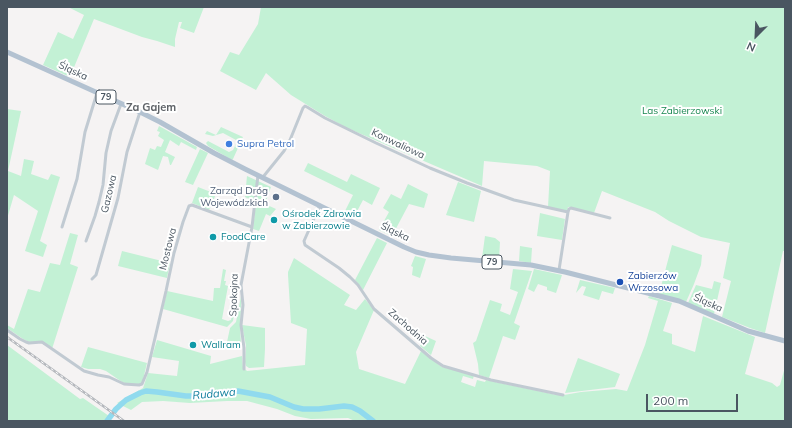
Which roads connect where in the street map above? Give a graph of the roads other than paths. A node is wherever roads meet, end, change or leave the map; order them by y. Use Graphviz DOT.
graph roads {
  1 [pos="7,52"];
  2 [pos="97,93"];
  3 [pos="121,103"];
  4 [pos="140,112"];
  5 [pos="261,176"];
  6 [pos="320,205"];
  7 [pos="568,212"];
  8 [pos="610,218"];
  9 [pos="62,227"];
  10 [pos="252,227"];
  11 [pos="86,241"];
  12 [pos="559,270"];
  13 [pos="92,280"];
  14 [pos="7,330"];
  15 [pos="785,341"];
  16 [pos="244,369"];
  17 [pos="563,395"];
  1 -- 2 [label="main road, Śląska / 79"];
  2 -- 3 [label="main road, Śląska / 79"];
  2 -- 9 [label="street"];
  3 -- 4 [label="main road, Śląska / 79"];
  3 -- 11 [label="street"];
  4 -- 5 [label="main road, Śląska / 79"];
  4 -- 13 [label="street, Gazowa"];
  5 -- 6 [label="main road, Śląska / 79"];
  5 -- 7 [label="street, Konwaliowa"];
  5 -- 10 [label="street, Spokojna"];
  6 -- 12 [label="main road, Śląska / 79"];
  6 -- 17 [label="street, Zachodnia"];
  7 -- 8 [label="street, Konwaliowa"];
  7 -- 12 [label="street"];
  10 -- 14 [label="street, Mostowa"];
  10 -- 16 [label="street, Spokojna"];
  12 -- 15 [label="main road, Śląska / 79"];
}
